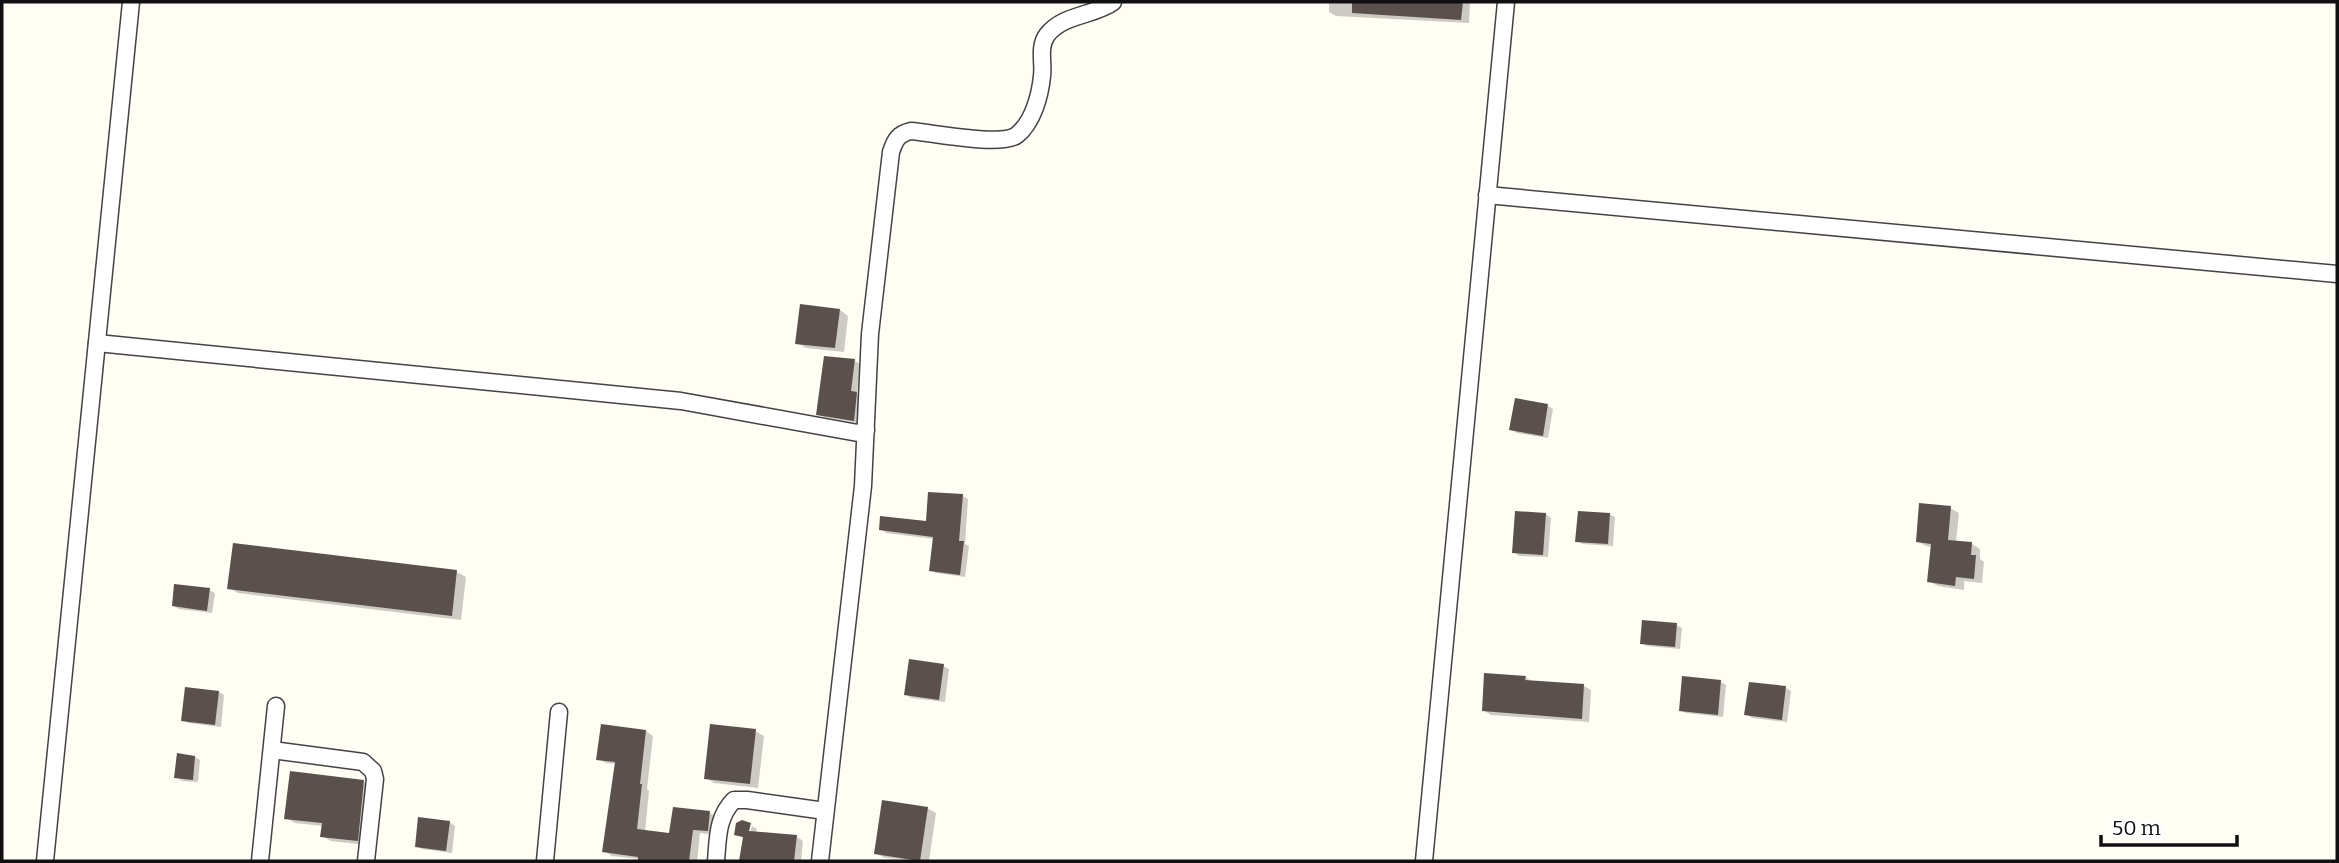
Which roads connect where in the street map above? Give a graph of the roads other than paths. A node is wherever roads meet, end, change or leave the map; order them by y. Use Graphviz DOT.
graph roads {
  1 [pos="131,2"];
  2 [pos="1114,2"];
  3 [pos="1506,2"];
  4 [pos="1487,195"];
  5 [pos="2337,274"];
  6 [pos="97,343"];
  7 [pos="866,430"];
  8 [pos="276,706"];
  9 [pos="559,712"];
  10 [pos="272,750"];
  11 [pos="825,811"];
  12 [pos="45,861"];
  13 [pos="260,861"];
  14 [pos="366,861"];
  15 [pos="545,861"];
  16 [pos="716,861"];
  17 [pos="820,861"];
  18 [pos="1424,861"];
  1 -- 6 [label="street"];
  2 -- 7 [label="street"];
  3 -- 4 [label="street"];
  4 -- 5 [label="street"];
  4 -- 18 [label="street"];
  6 -- 7 [label="street"];
  6 -- 12 [label="street"];
  7 -- 11 [label="street"];
  8 -- 10 [label="street"];
  9 -- 15 [label="street"];
  10 -- 13 [label="street"];
  10 -- 14 [label="street"];
  11 -- 16 [label="street"];
  11 -- 17 [label="street"];
}
